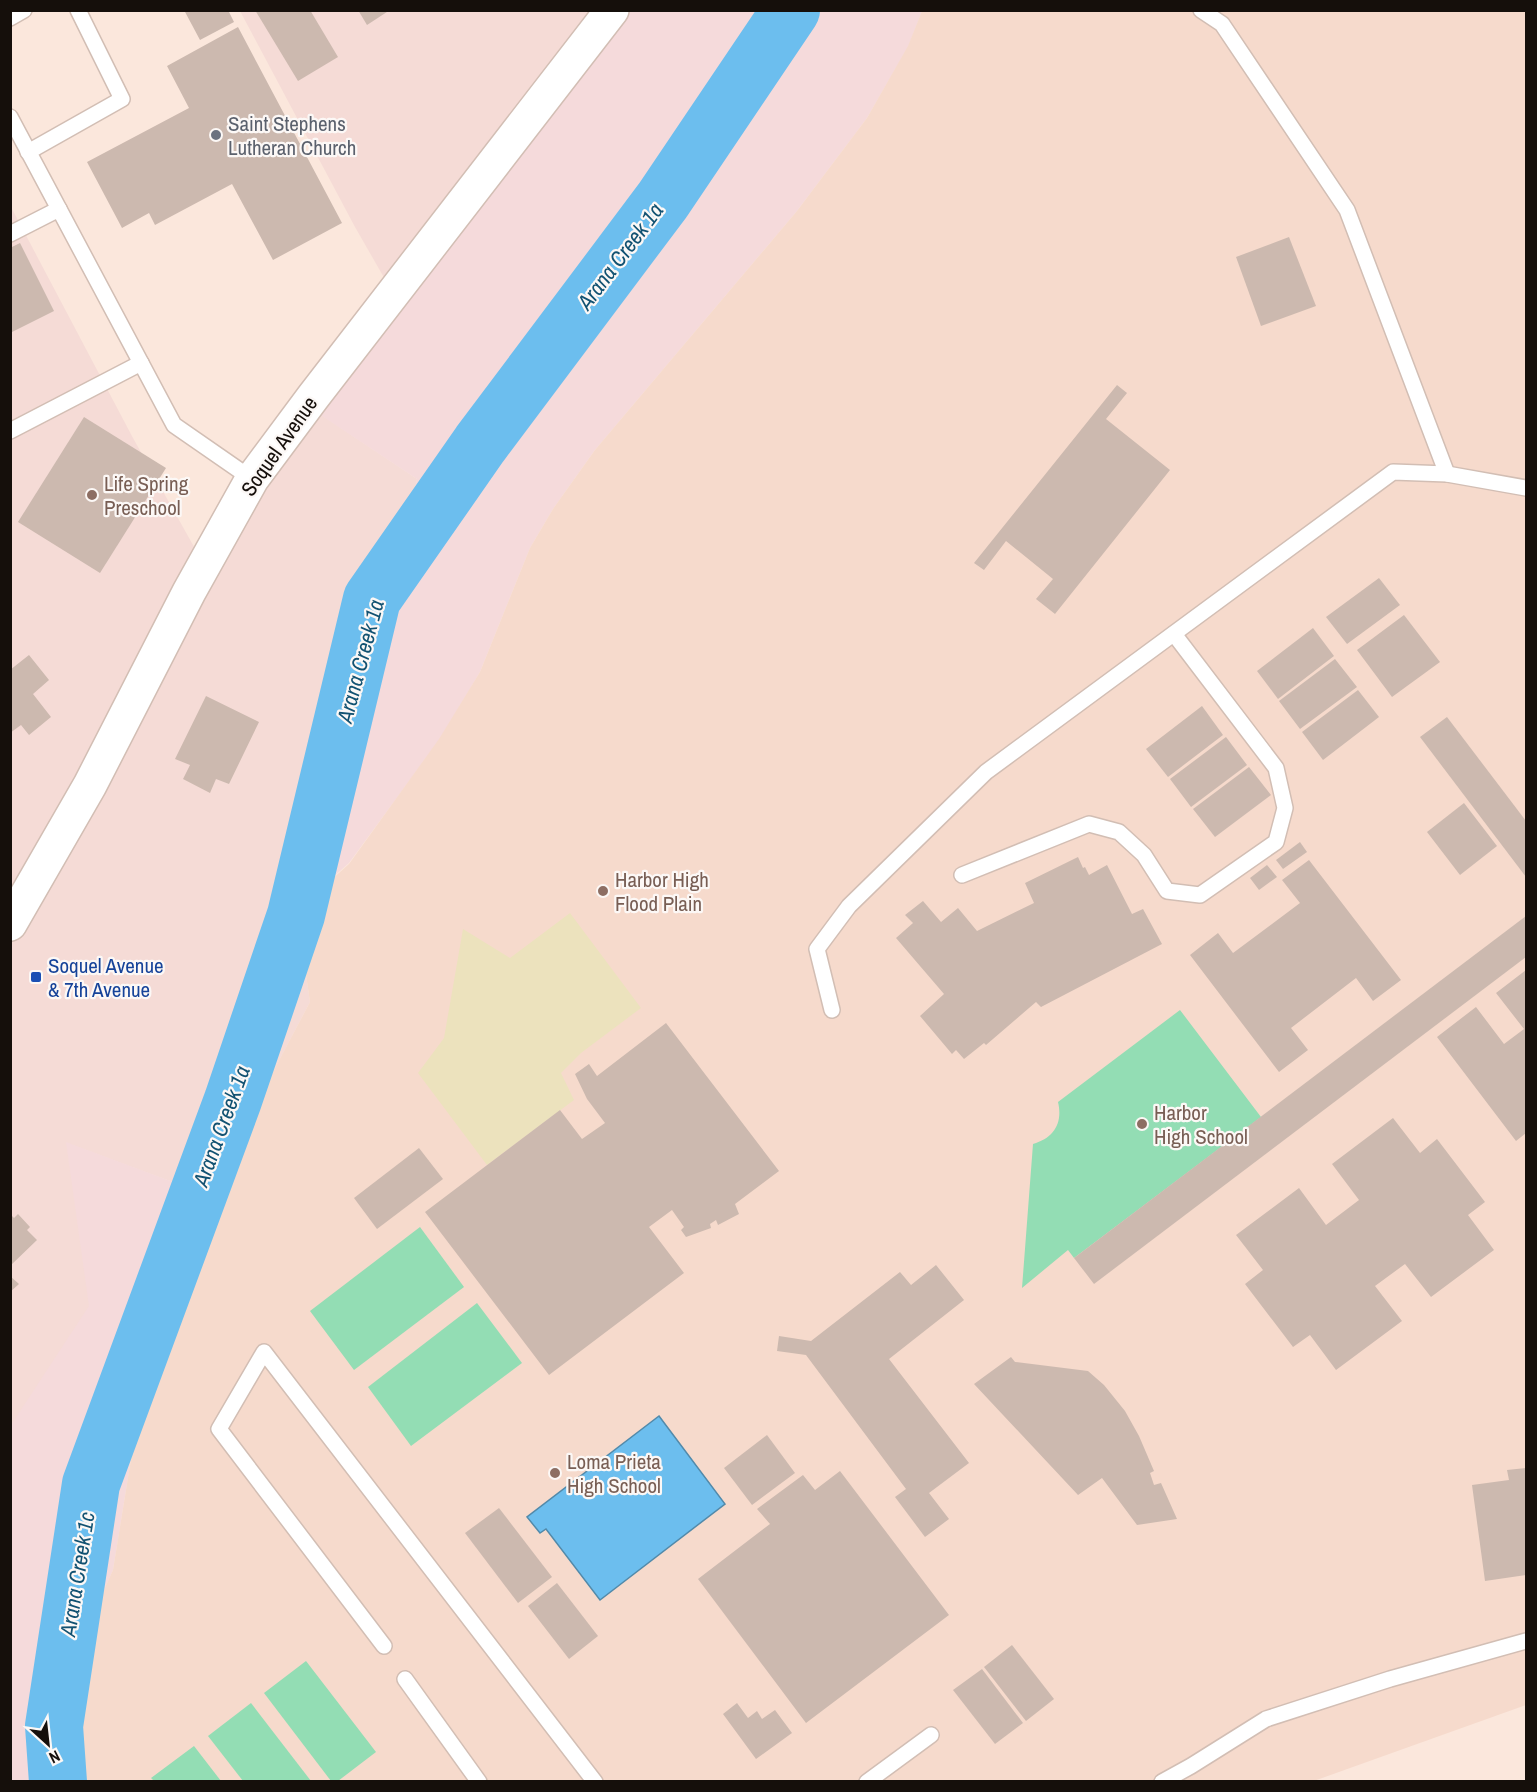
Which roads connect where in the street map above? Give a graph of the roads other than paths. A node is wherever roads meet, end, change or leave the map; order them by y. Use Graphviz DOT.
graph roads {
  1 [pos="24,10"];
  2 [pos="78,10"];
  3 [pos="612,10"];
  4 [pos="1201,10"];
  5 [pos="10,18"];
  6 [pos="12,121"];
  7 [pos="28,152"];
  8 [pos="59,209"];
  9 [pos="10,234"];
  10 [pos="141,363"];
  11 [pos="10,431"];
  12 [pos="1447,474"];
  13 [pos="252,479"];
  14 [pos="1527,488"];
  15 [pos="1174,634"];
  16 [pos="962,875"];
  17 [pos="10,924"];
  18 [pos="832,1010"];
  19 [pos="1527,1641"];
  20 [pos="384,1646"];
  21 [pos="405,1679"];
  22 [pos="931,1735"];
  23 [pos="479,1782"];
  24 [pos="595,1782"];
  25 [pos="867,1782"];
  26 [pos="1162,1782"];
  1 -- 5 [label="lane"];
  2 -- 7 [label="lane"];
  3 -- 13 [label="main road, Soquel Avenue"];
  4 -- 12 [label="lane"];
  6 -- 7 [label="lane"];
  7 -- 8 [label="lane"];
  8 -- 9 [label="lane"];
  8 -- 10 [label="lane"];
  10 -- 11 [label="lane"];
  10 -- 13 [label="lane"];
  12 -- 14 [label="lane"];
  12 -- 15 [label="lane"];
  13 -- 17 [label="main road, Soquel Avenue"];
  15 -- 16 [label="lane"];
  15 -- 18 [label="lane"];
  19 -- 26 [label="lane"];
  20 -- 24 [label="lane"];
  21 -- 23 [label="lane"];
  22 -- 25 [label="lane"];
}
